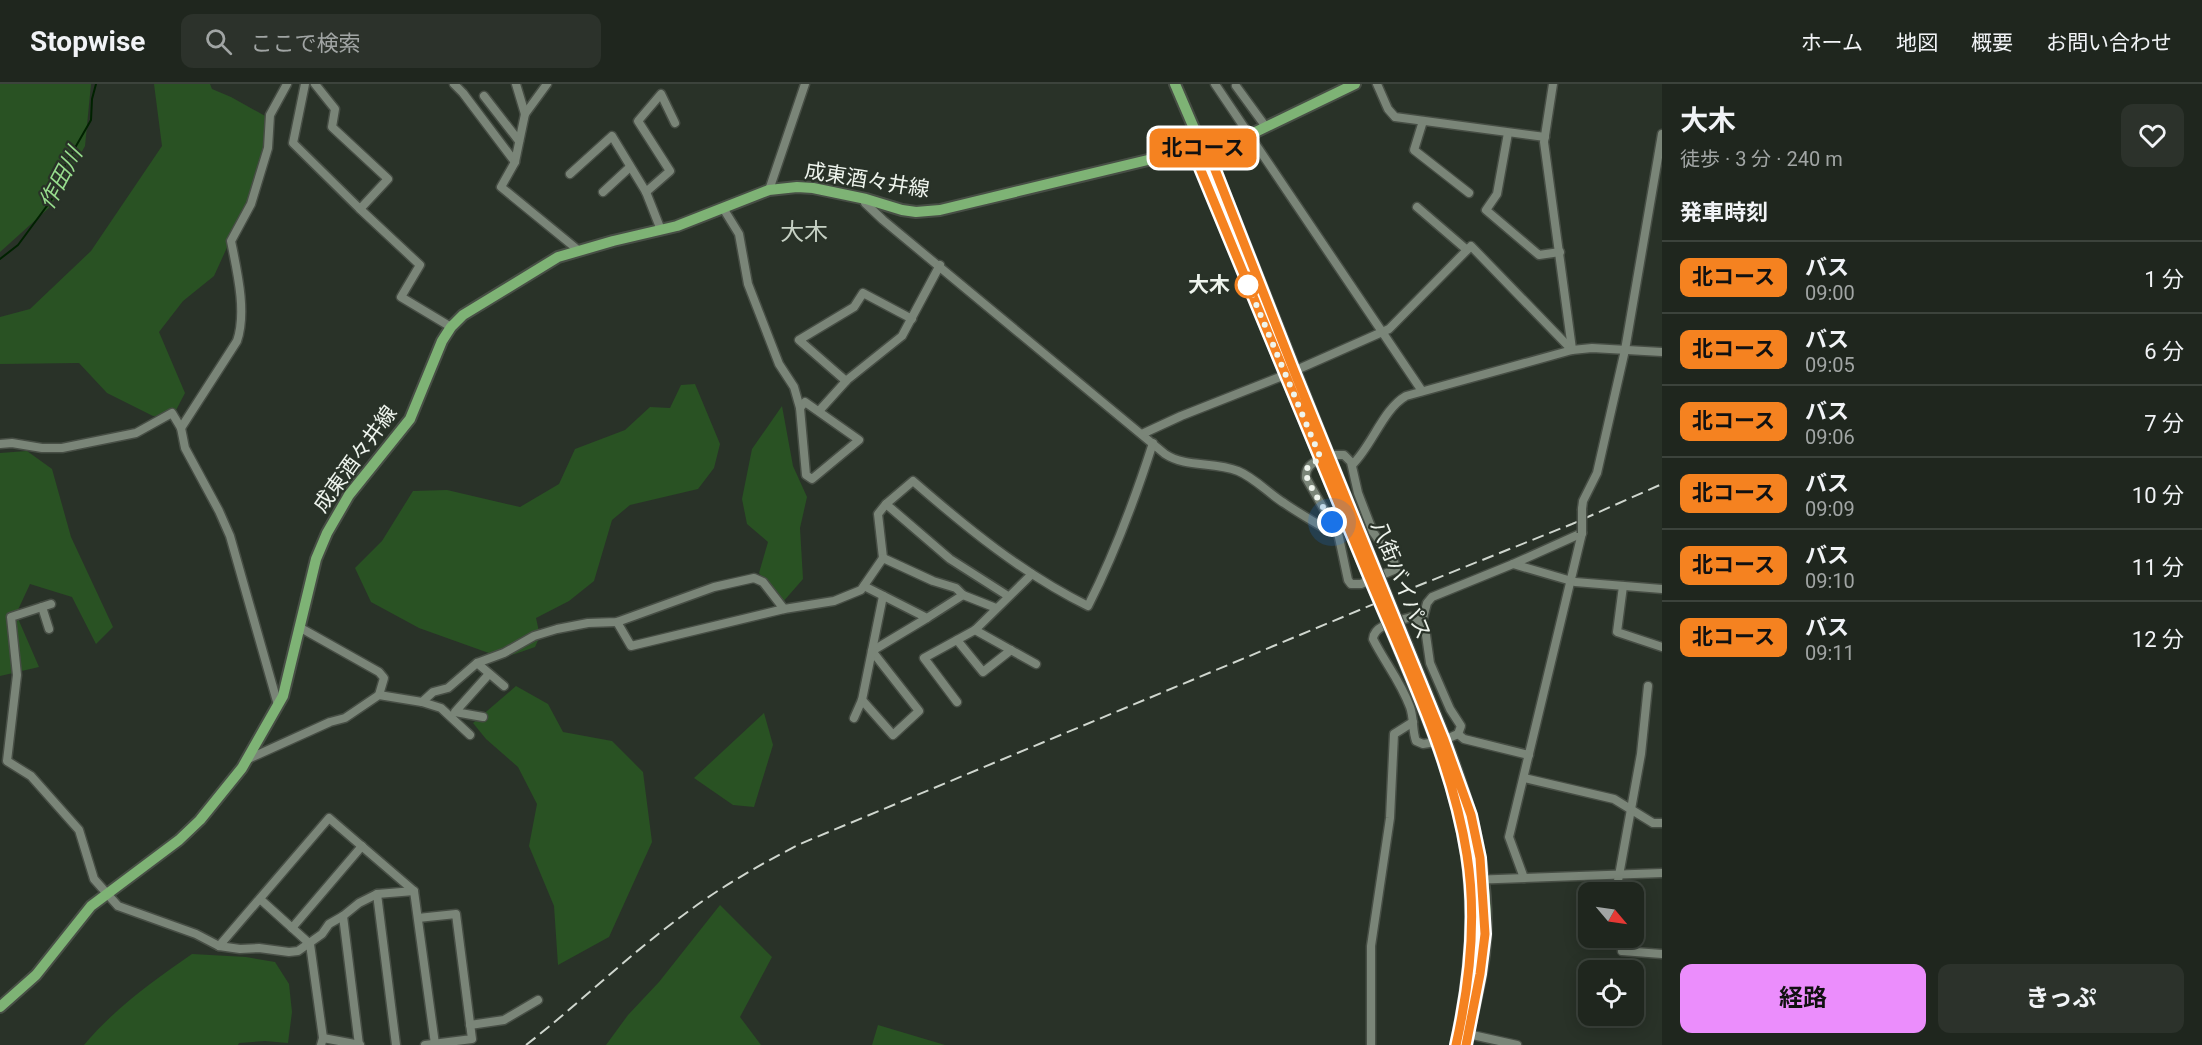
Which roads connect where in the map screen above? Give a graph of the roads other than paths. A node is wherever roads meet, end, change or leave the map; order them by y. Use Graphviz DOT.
graph roads {
  1 [pos="287,84"];
  2 [pos="305,84"];
  3 [pos="315,84"];
  4 [pos="454,84"];
  5 [pos="516,84"];
  6 [pos="547,84"];
  7 [pos="805,84"];
  8 [pos="1175,84"];
  9 [pos="1215,84"];
  10 [pos="1355,84"];
  11 [pos="1377,84"];
  12 [pos="1553,84"];
  13 [pos="1236,86"];
  14 [pos="1339,87"];
  15 [pos="484,96"];
  16 [pos="525,114"];
  17 [pos="1423,121"];
  18 [pos="675,123"];
  19 [pos="1266,127"];
  20 [pos="1508,133"];
  21 [pos="1662,134"];
  22 [pos="1249,135"];
  23 [pos="1545,137"];
  24 [pos="519,141"];
  25 [pos="1202,147"];
  26 [pos="515,162"];
  27 [pos="630,166"];
  28 [pos="570,174"];
  29 [pos="769,190"];
  30 [pos="603,192"];
  31 [pos="646,192"];
  32 [pos="1469,193"];
  33 [pos="866,199"];
  34 [pos="1417,207"];
  35 [pos="723,208"];
  36 [pos="360,209"];
  37 [pos="661,230"];
  38 [pos="578,250"];
  39 [pos="1467,250"];
  40 [pos="1560,252"];
  41 [pos="940,265"];
  42 [pos="912,319"];
  43 [pos="451,327"];
  44 [pos="1383,332"];
  45 [pos="1572,350"];
  46 [pos="1625,350"];
  47 [pos="1662,352"];
  48 [pos="1290,373"];
  49 [pos="846,381"];
  50 [pos="1422,391"];
  51 [pos="800,408"];
  52 [pos="819,411"];
  53 [pos="181,428"];
  54 [pos="1142,434"];
  55 [pos="1153,443"];
  56 [pos="0,444"];
  57 [pos="1325,457"];
  58 [pos="1352,465"];
  59 [pos="886,504"];
  60 [pos="1332,522"];
  61 [pos="1582,533"];
  62 [pos="883,558"];
  63 [pos="1513,564"];
  64 [pos="1032,574"];
  65 [pos="1571,580"];
  66 [pos="864,586"];
  67 [pos="1623,586"];
  68 [pos="1662,589"];
  69 [pos="963,595"];
  70 [pos="883,596"];
  71 [pos="1008,596"];
  72 [pos="996,608"];
  73 [pos="784,609"];
  74 [pos="927,618"];
  75 [pos="617,622"];
  76 [pos="1422,622"];
  77 [pos="299,627"];
  78 [pos="49,629"];
  79 [pos="975,630"];
  80 [pos="957,640"];
  81 [pos="1662,647"];
  82 [pos="1011,650"];
  83 [pos="872,651"];
  84 [pos="477,663"];
  85 [pos="1036,664"];
  86 [pos="489,674"];
  87 [pos="504,686"];
  88 [pos="1648,686"];
  89 [pos="379,695"];
  90 [pos="862,700"];
  91 [pos="422,702"];
  92 [pos="957,702"];
  93 [pos="278,705"];
  94 [pos="483,717"];
  95 [pos="854,718"];
  96 [pos="1413,722"];
  97 [pos="1458,734"];
  98 [pos="470,735"];
  99 [pos="1440,741"];
  100 [pos="1529,755"];
  101 [pos="248,759"];
  102 [pos="1524,778"];
  103 [pos="1631,809"];
  104 [pos="1662,823"];
  105 [pos="362,846"];
  106 [pos="1662,873"];
  107 [pos="1619,875"];
  108 [pos="1524,878"];
  109 [pos="1470,880"];
  110 [pos="1482,880"];
  111 [pos="1618,882"];
  112 [pos="414,891"];
  113 [pos="106,892"];
  114 [pos="377,894"];
  115 [pos="260,899"];
  116 [pos="344,916"];
  117 [pos="418,918"];
  118 [pos="292,928"];
  119 [pos="310,944"];
  120 [pos="219,946"];
  121 [pos="1622,948"];
  122 [pos="1662,954"];
  123 [pos="538,1000"];
  124 [pos="0,1007"];
  125 [pos="470,1025"];
  126 [pos="1467,1040"];
  127 [pos="322,1042"];
  128 [pos="435,1044"];
  129 [pos="360,1045"];
  130 [pos="396,1045"];
  131 [pos="425,1045"];
  132 [pos="1371,1045"];
  133 [pos="1456,1045"];
  134 [pos="1517,1045"];
  1 -- 53 [label="street"];
  2 -- 36 [label="street"];
  3 -- 36 [label="street"];
  4 -- 26 [label="street"];
  5 -- 16 [label="street"];
  6 -- 16 [label="street"];
  7 -- 29 [label="street"];
  8 -- 25 [label="main road, 八街バイパス"];
  9 -- 22 [label="street"];
  10 -- 14 [label="main road, 成東酒々井線"];
  11 -- 17 [label="street"];
  12 -- 23 [label="street"];
  13 -- 19 [label="street"];
  14 -- 19 [label="main road, 成東酒々井線"];
  15 -- 24 [label="street"];
  16 -- 24 [label="street"];
  17 -- 20 [label="street"];
  17 -- 32 [label="street"];
  18 -- 31 [label="street"];
  19 -- 22 [label="main road, 成東酒々井線"];
  20 -- 23 [label="street"];
  20 -- 40 [label="street"];
  21 -- 46 [label="street"];
  22 -- 25 [label="main road, 成東酒々井線"];
  22 -- 44 [label="street"];
  23 -- 40 [label="street"];
  24 -- 26 [label="street"];
  25 -- 33 [label="main road, 成東酒々井線"];
  25 -- 48 [label="main road, 八街バイパス"];
  26 -- 38 [label="street"];
  27 -- 28 [label="street"];
  27 -- 30 [label="street"];
  27 -- 31 [label="street"];
  29 -- 33 [label="main road, 成東酒々井線"];
  29 -- 35 [label="main road, 成東酒々井線"];
  31 -- 37 [label="street"];
  33 -- 41 [label="street"];
  34 -- 39 [label="street"];
  35 -- 37 [label="main road, 成東酒々井線"];
  35 -- 51 [label="street"];
  36 -- 43 [label="street"];
  37 -- 38 [label="main road, 成東酒々井線"];
  38 -- 43 [label="main road, 成東酒々井線"];
  39 -- 44 [label="street"];
  39 -- 45 [label="street"];
  40 -- 45 [label="street"];
  41 -- 42 [label="street"];
  41 -- 54 [label="street"];
  42 -- 49 [label="street"];
  42 -- 49 [label="street"];
  43 -- 77 [label="main road, 成東酒々井線"];
  44 -- 48 [label="street"];
  44 -- 50 [label="street"];
  45 -- 46 [label="street"];
  45 -- 50 [label="street"];
  46 -- 47 [label="street"];
  46 -- 61 [label="street, bridge"];
  48 -- 54 [label="street"];
  48 -- 57 [label="main road, 八街バイパス"];
  49 -- 52 [label="street"];
  50 -- 58 [label="street"];
  51 -- 52 [label="street"];
  51 -- 52 [label="street"];
  53 -- 56 [label="street"];
  53 -- 93 [label="street"];
  54 -- 55 [label="street"];
  55 -- 60 [label="street"];
  55 -- 64 [label="street"];
  57 -- 58 [label="street"];
  57 -- 60 [label="street"];
  57 -- 99 [label="main road, 八街バイパス, bridge"];
  58 -- 60 [label="street"];
  59 -- 62 [label="street"];
  59 -- 64 [label="street"];
  59 -- 71 [label="street"];
  61 -- 63 [label="street"];
  61 -- 65 [label="street"];
  62 -- 66 [label="street"];
  62 -- 69 [label="street"];
  63 -- 65 [label="street"];
  63 -- 76 [label="street"];
  64 -- 71 [label="street"];
  65 -- 67 [label="street"];
  65 -- 100 [label="street"];
  66 -- 70 [label="street"];
  66 -- 73 [label="street"];
  67 -- 68 [label="street"];
  67 -- 81 [label="street"];
  69 -- 72 [label="street"];
  69 -- 74 [label="street"];
  70 -- 74 [label="street"];
  70 -- 83 [label="street"];
  71 -- 72 [label="street"];
  72 -- 79 [label="street"];
  73 -- 75 [label="street"];
  73 -- 75 [label="street"];
  74 -- 83 [label="street"];
  75 -- 84 [label="street"];
  76 -- 96 [label="street"];
  76 -- 97 [label="street"];
  77 -- 89 [label="street"];
  77 -- 93 [label="main road, 成東酒々井線"];
  78 -- 113 [label="street"];
  79 -- 80 [label="street"];
  79 -- 82 [label="street"];
  80 -- 82 [label="street"];
  80 -- 92 [label="street"];
  82 -- 85 [label="street"];
  83 -- 90 [label="street"];
  83 -- 90 [label="street"];
  84 -- 86 [label="street"];
  84 -- 91 [label="street"];
  86 -- 87 [label="street"];
  86 -- 94 [label="street"];
  88 -- 103 [label="street"];
  89 -- 91 [label="street"];
  89 -- 101 [label="street"];
  90 -- 95 [label="street"];
  91 -- 98 [label="street"];
  93 -- 101 [label="main road, 成東酒々井線"];
  96 -- 99 [label="street"];
  96 -- 132 [label="street"];
  97 -- 99 [label="street"];
  97 -- 100 [label="street"];
  99 -- 109 [label="main road, 八街バイパス"];
  99 -- 110 [label="main road, 八街バイパス"];
  100 -- 102 [label="street"];
  101 -- 113 [label="main road, 成東酒々井線"];
  102 -- 103 [label="street"];
  102 -- 108 [label="street"];
  103 -- 104 [label="street"];
  103 -- 107 [label="street"];
  105 -- 112 [label="street"];
  105 -- 115 [label="street"];
  105 -- 118 [label="street"];
  106 -- 107 [label="street"];
  107 -- 108 [label="street"];
  107 -- 111 [label="street"];
  108 -- 110 [label="street"];
  109 -- 110 [label="street"];
  109 -- 133 [label="main road, 八街バイパス"];
  110 -- 126 [label="main road, 八街バイパス"];
  112 -- 114 [label="street"];
  112 -- 117 [label="street"];
  113 -- 120 [label="street"];
  113 -- 124 [label="main road, 成東酒々井線"];
  114 -- 116 [label="street"];
  114 -- 130 [label="street"];
  115 -- 118 [label="street"];
  115 -- 120 [label="street"];
  116 -- 119 [label="street"];
  116 -- 129 [label="street"];
  117 -- 125 [label="street"];
  117 -- 128 [label="street"];
  118 -- 119 [label="street"];
  119 -- 120 [label="street"];
  119 -- 127 [label="street"];
  121 -- 122 [label="street"];
  123 -- 125 [label="street"];
  125 -- 128 [label="street"];
  126 -- 134 [label="street"];
  127 -- 129 [label="street"];
  128 -- 131 [label="street"];
}
